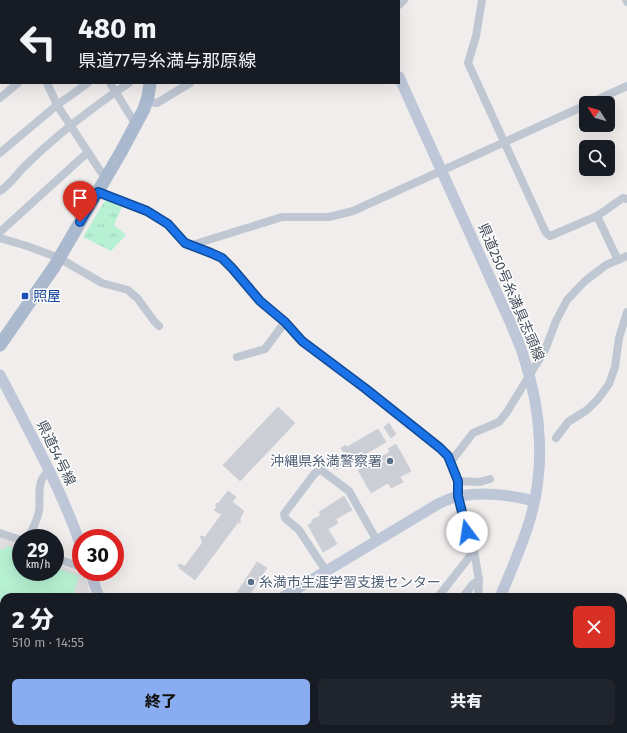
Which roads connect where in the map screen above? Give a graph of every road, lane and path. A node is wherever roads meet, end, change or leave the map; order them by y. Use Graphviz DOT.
graph roads {
  1 [pos="482,0"];
  2 [pos="400,79"];
  3 [pos="14,84"];
  4 [pos="47,84"];
  5 [pos="87,84"];
  6 [pos="111,84"];
  7 [pos="128,84"];
  8 [pos="150,84"];
  9 [pos="188,84"];
  10 [pos="627,86"];
  11 [pos="116,92"];
  12 [pos="605,96"];
  13 [pos="0,98"];
  14 [pos="146,102"];
  15 [pos="57,105"];
  16 [pos="579,108"];
  17 [pos="136,125"];
  18 [pos="71,126"];
  19 [pos="504,142"];
  20 [pos="88,152"];
  21 [pos="0,153"];
  22 [pos="441,170"];
  23 [pos="107,176"];
  24 [pos="0,191"];
  25 [pos="98,192"];
  26 [pos="627,199"];
  27 [pos="597,216"];
  28 [pos="0,232"];
  29 [pos="0,238"];
  30 [pos="192,245"];
  31 [pos="627,256"];
  32 [pos="59,258"];
  33 [pos="618,260"];
  34 [pos="627,312"];
  35 [pos="285,322"];
  36 [pos="159,326"];
  37 [pos="0,345"];
  38 [pos="237,357"];
  39 [pos="0,375"];
  40 [pos="530,375"];
  41 [pos="556,438"];
  42 [pos="450,463"];
  43 [pos="50,470"];
  44 [pos="490,479"];
  45 [pos="458,481"];
  46 [pos="458,496"];
  47 [pos="534,501"];
  48 [pos="31,529"];
  49 [pos="75,529"];
  50 [pos="0,533"];
  51 [pos="12,537"];
  52 [pos="377,541"];
  53 [pos="474,551"];
  54 [pos="327,571"];
  55 [pos="479,580"];
  56 [pos="93,581"];
  57 [pos="98,593"];
  58 [pos="290,593"];
  59 [pos="441,593"];
  60 [pos="466,593"];
  61 [pos="478,593"];
  62 [pos="502,593"];
  1 -- 19 [label="street"];
  2 -- 22 [label="main road, 県道250号糸満具志頭線"];
  3 -- 13 [label="street"];
  4 -- 15 [label="street"];
  5 -- 15 [label="street"];
  6 -- 11 [label="street"];
  7 -- 11 [label="street"];
  8 -- 14 [label="main road"];
  9 -- 14 [label="street"];
  10 -- 12 [label="street"];
  11 -- 17 [label="street"];
  11 -- 18 [label="street"];
  14 -- 17 [label="main road"];
  15 -- 18 [label="street"];
  15 -- 21 [label="street"];
  16 -- 19 [label="street"];
  17 -- 23 [label="main road"];
  18 -- 20 [label="street"];
  18 -- 24 [label="street"];
  19 -- 22 [label="street"];
  19 -- 27 [label="street"];
  20 -- 23 [label="street"];
  20 -- 28 [label="street"];
  22 -- 30 [label="street"];
  22 -- 40 [label="main road, 県道250号糸満具志頭線"];
  23 -- 25 [label="main road"];
  25 -- 30 [label="street"];
  25 -- 32 [label="main road"];
  26 -- 27 [label="street"];
  27 -- 33 [label="street"];
  29 -- 32 [label="street"];
  30 -- 35 [label="street"];
  31 -- 33 [label="street"];
  32 -- 36 [label="street"];
  32 -- 37 [label="main road"];
  33 -- 40 [label="street"];
  34 -- 41 [label="street"];
  35 -- 38 [label="street"];
  35 -- 42 [label="street"];
  39 -- 43 [label="main road, 県道54号線"];
  40 -- 42 [label="street"];
  40 -- 47 [label="main road, 県道250号糸満具志頭線"];
  42 -- 45 [label="street"];
  43 -- 48 [label="street"];
  43 -- 49 [label="main road, 県道54号線"];
  44 -- 45 [label="street"];
  45 -- 46 [label="street"];
  46 -- 47 [label="main road"];
  46 -- 52 [label="main road"];
  46 -- 53 [label="street"];
  47 -- 62 [label="main road, 県道250号糸満具志頭線"];
  50 -- 51 [label="street"];
  52 -- 54 [label="main road"];
  52 -- 54 [label="street"];
  53 -- 55 [label="street"];
  53 -- 59 [label="street"];
  54 -- 58 [label="main road"];
  55 -- 60 [label="street"];
  55 -- 61 [label="street"];
  56 -- 57 [label="main road"];
}
